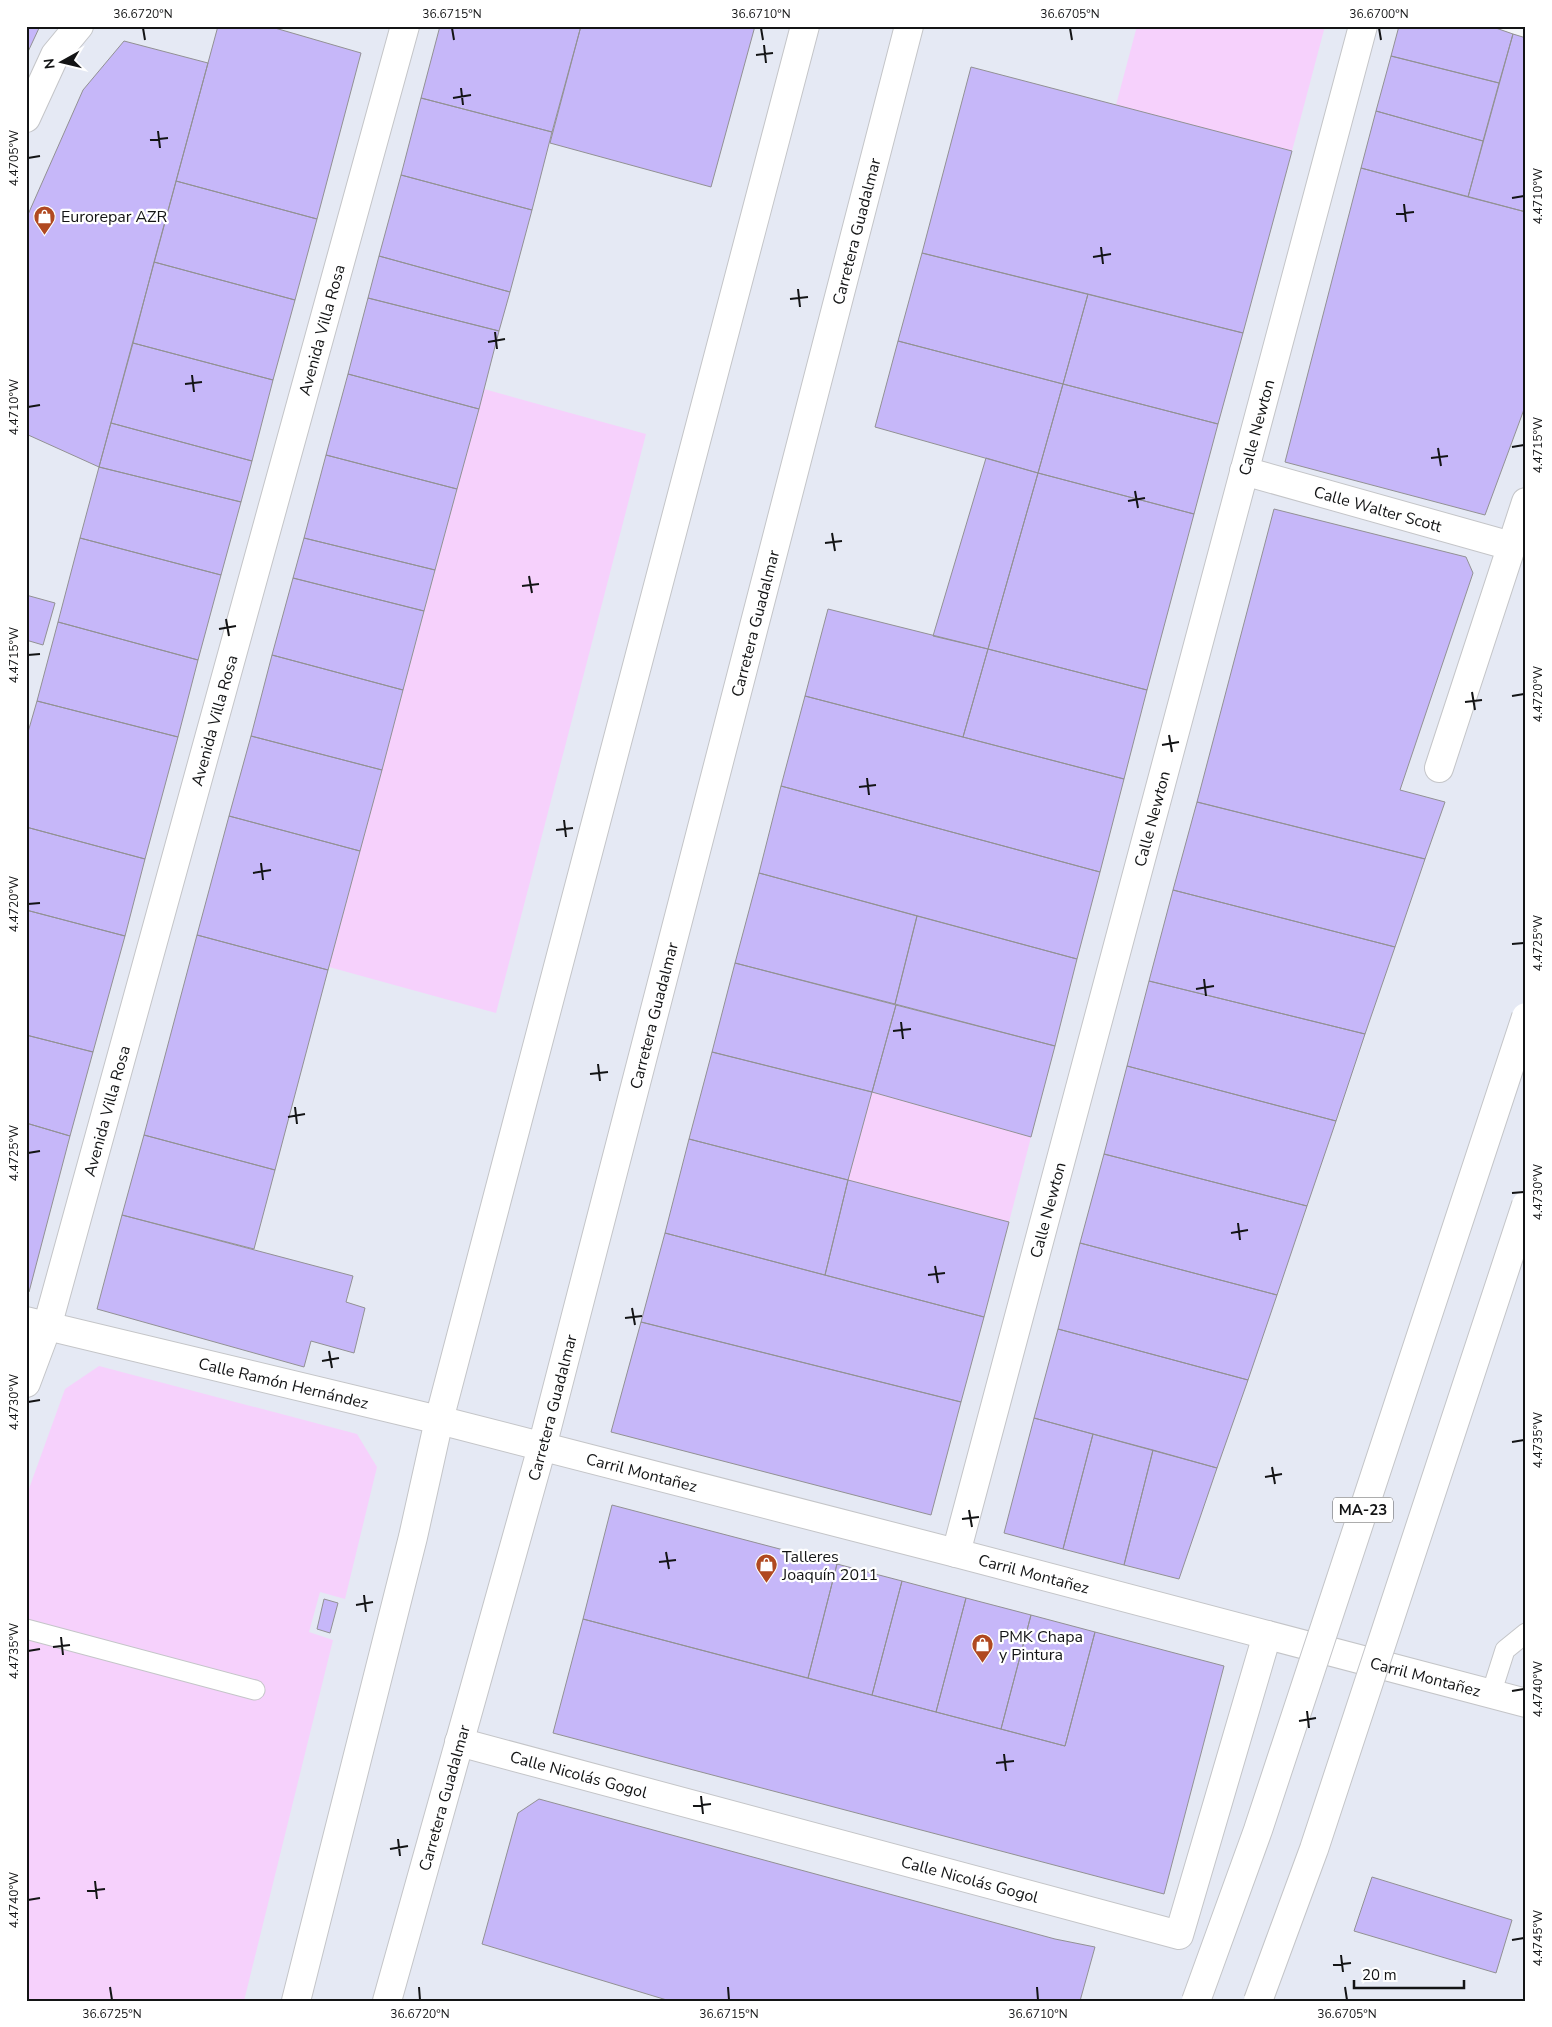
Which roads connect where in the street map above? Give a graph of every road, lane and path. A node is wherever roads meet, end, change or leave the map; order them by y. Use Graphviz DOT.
graph roads {
  1 [pos="79,26"];
  2 [pos="805,26"];
  3 [pos="909,26"];
  4 [pos="1363,26"];
  5 [pos="402,27"];
  6 [pos="26,118"];
  7 [pos="1244,472"];
  8 [pos="1526,502"];
  9 [pos="1511,546"];
  10 [pos="1439,768"];
  11 [pos="1526,1017"];
  12 [pos="1526,1204"];
  13 [pos="37,1324"];
  14 [pos="26,1384"];
  15 [pos="439,1420"];
  16 [pos="542,1447"];
  17 [pos="956,1553"];
  18 [pos="26,1629"];
  19 [pos="1526,1633"];
  20 [pos="1267,1635"];
  21 [pos="255,1690"];
  22 [pos="1491,1694"];
  23 [pos="1526,1703"];
  24 [pos="459,1742"];
  25 [pos="296,2001"];
  26 [pos="387,2001"];
  27 [pos="1196,2001"];
  28 [pos="1258,2001"];
  1 -- 6 [label="main road"];
  2 -- 15 [label="main road"];
  3 -- 16 [label="main road, Carretera Guadalmar"];
  4 -- 7 [label="main road, Calle Newton"];
  5 -- 13 [label="main road, Avenida Villa Rosa"];
  7 -- 9 [label="main road, Calle Walter Scott"];
  7 -- 17 [label="main road, Calle Newton"];
  8 -- 9 [label="main road"];
  9 -- 10 [label="main road"];
  11 -- 27 [label="main road, MA-23, bridge"];
  12 -- 28 [label="main road, bridge"];
  13 -- 14 [label="main road, Avenida Villa Rosa"];
  13 -- 15 [label="main road, Calle Ramón Hernández"];
  15 -- 16 [label="main road, Calle Ramón Hernández"];
  15 -- 25 [label="main road"];
  16 -- 17 [label="main road, Carril Montañez"];
  16 -- 24 [label="main road, Carretera Guadalmar"];
  17 -- 20 [label="main road, Carril Montañez"];
  18 -- 21 [label="lane"];
  19 -- 22 [label="lane"];
  20 -- 22 [label="main road, Carril Montañez"];
  20 -- 24 [label="main road, Calle Nicolás Gogol"];
  22 -- 23 [label="main road, Carril Montañez"];
  24 -- 26 [label="main road, Carretera Guadalmar"];
}
